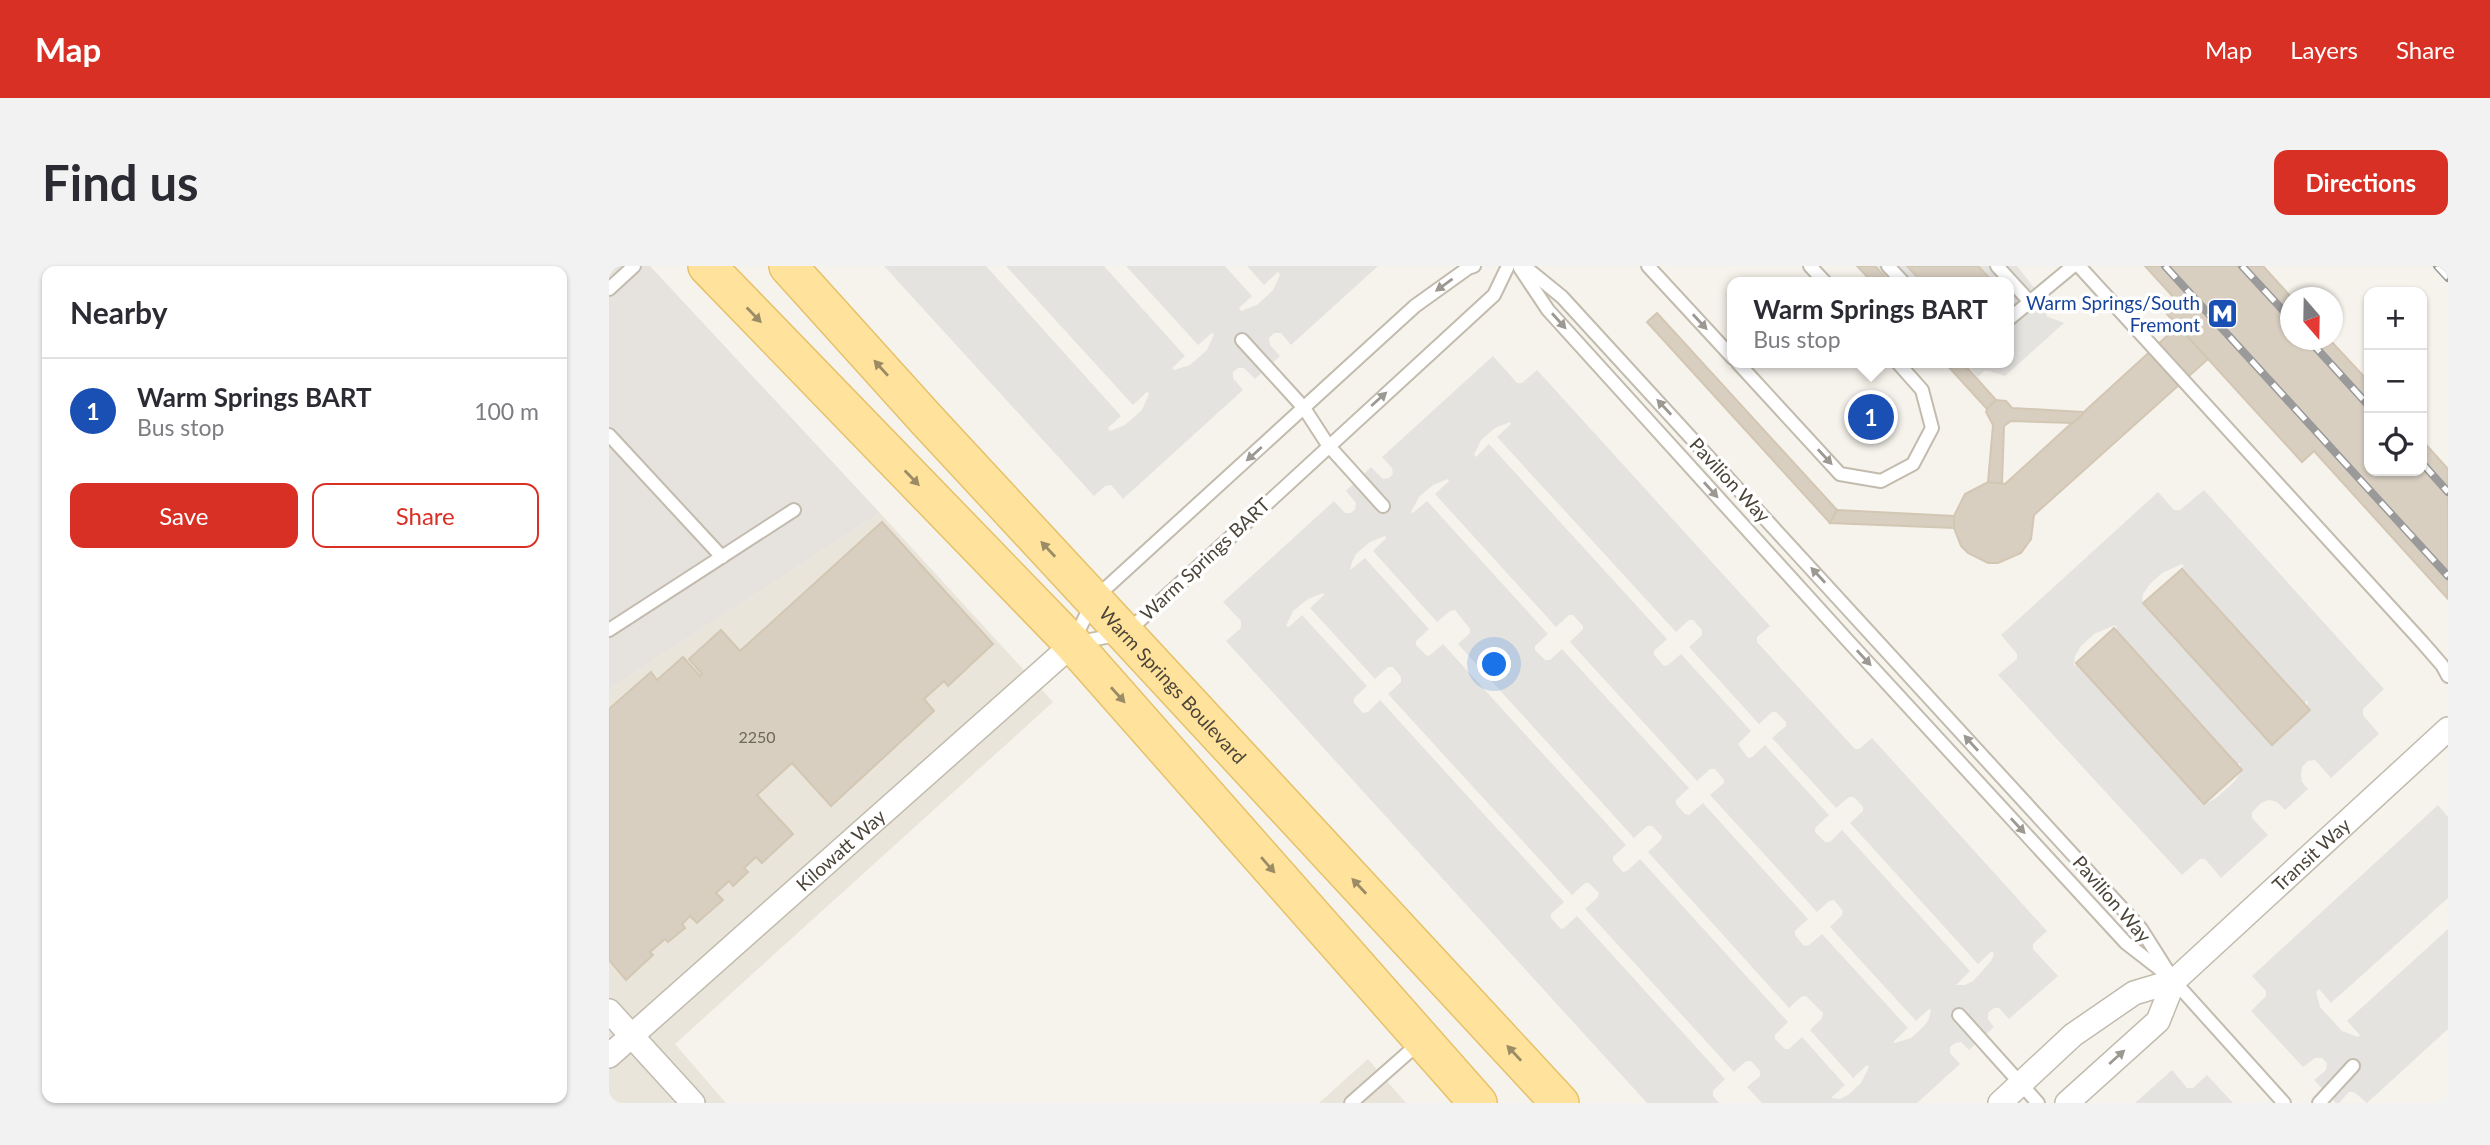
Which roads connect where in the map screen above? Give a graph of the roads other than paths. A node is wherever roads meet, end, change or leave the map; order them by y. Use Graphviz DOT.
graph roads {
  1 [pos="634,266"];
  2 [pos="707,266"];
  3 [pos="788,266"];
  4 [pos="1474,266"];
  5 [pos="1508,266"];
  6 [pos="1519,266"];
  7 [pos="1524,266"];
  8 [pos="1647,266"];
  9 [pos="2073,266"];
  10 [pos="2079,266"];
  11 [pos="2014,285"];
  12 [pos="609,289"];
  13 [pos="2030,302"];
  14 [pos="2014,315"];
  15 [pos="1242,340"];
  16 [pos="1727,352"];
  17 [pos="1743,368"];
  18 [pos="1902,368"];
  19 [pos="1304,408"];
  20 [pos="609,435"];
  21 [pos="1328,445"];
  22 [pos="1383,506"];
  23 [pos="794,510"];
  24 [pos="722,557"];
  25 [pos="1094,599"];
  26 [pos="609,630"];
  27 [pos="1126,633"];
  28 [pos="1073,644"];
  29 [pos="2448,676"];
  30 [pos="2448,729"];
  31 [pos="2174,981"];
  32 [pos="609,1011"];
  33 [pos="1959,1015"];
  34 [pos="632,1037"];
  35 [pos="1422,1040"];
  36 [pos="609,1056"];
  37 [pos="2353,1066"];
  38 [pos="2021,1083"];
  39 [pos="693,1103"];
  40 [pos="1351,1103"];
  41 [pos="1478,1103"];
  42 [pos="1560,1103"];
  43 [pos="2000,1103"];
  44 [pos="2038,1103"];
  45 [pos="2067,1103"];
  46 [pos="2284,1103"];
  47 [pos="2319,1103"];
  1 -- 12 [label="lane"];
  2 -- 28 [label="main road, one-way"];
  25 -- 3 [label="main road, Warm Springs Boulevard, one-way"];
  4 -- 19 [label="lane, one-way"];
  21 -- 5 [label="lane, Warm Springs BART, one-way"];
  6 -- 31 [label="lane, Pavilion Way, one-way"];
  31 -- 7 [label="lane, Pavilion Way, one-way"];
  8 -- 16 [label="lane, one-way"];
  9 -- 13 [label="lane"];
  10 -- 29 [label="lane"];
  11 -- 13 [label="lane"];
  13 -- 14 [label="lane"];
  15 -- 19 [label="lane"];
  17 -- 18 [label="lane, one-way"];
  19 -- 21 [label="lane"];
  19 -- 25 [label="lane, one-way"];
  20 -- 24 [label="lane"];
  21 -- 22 [label="lane"];
  21 -- 27 [label="lane, Warm Springs BART"];
  23 -- 24 [label="lane"];
  24 -- 26 [label="lane"];
  25 -- 27 [label="main road, Warm Springs Boulevard"];
  25 -- 28 [label="lane"];
  27 -- 28 [label="lane, Warm Springs BART"];
  42 -- 27 [label="main road, Warm Springs Boulevard, one-way"];
  28 -- 34 [label="street, Kilowatt Way"];
  28 -- 35 [label="main road, one-way"];
  30 -- 31 [label="street, Transit Way"];
  31 -- 38 [label="street, Transit Way"];
  45 -- 31 [label="street, Transit Way, one-way"];
  31 -- 46 [label="lane"];
  32 -- 34 [label="street"];
  33 -- 38 [label="lane"];
  34 -- 36 [label="street, Kilowatt Way"];
  34 -- 39 [label="street"];
  35 -- 40 [label="lane"];
  35 -- 41 [label="main road"];
  37 -- 47 [label="lane"];
  38 -- 43 [label="street, Transit Way"];
  38 -- 44 [label="lane"];
}
